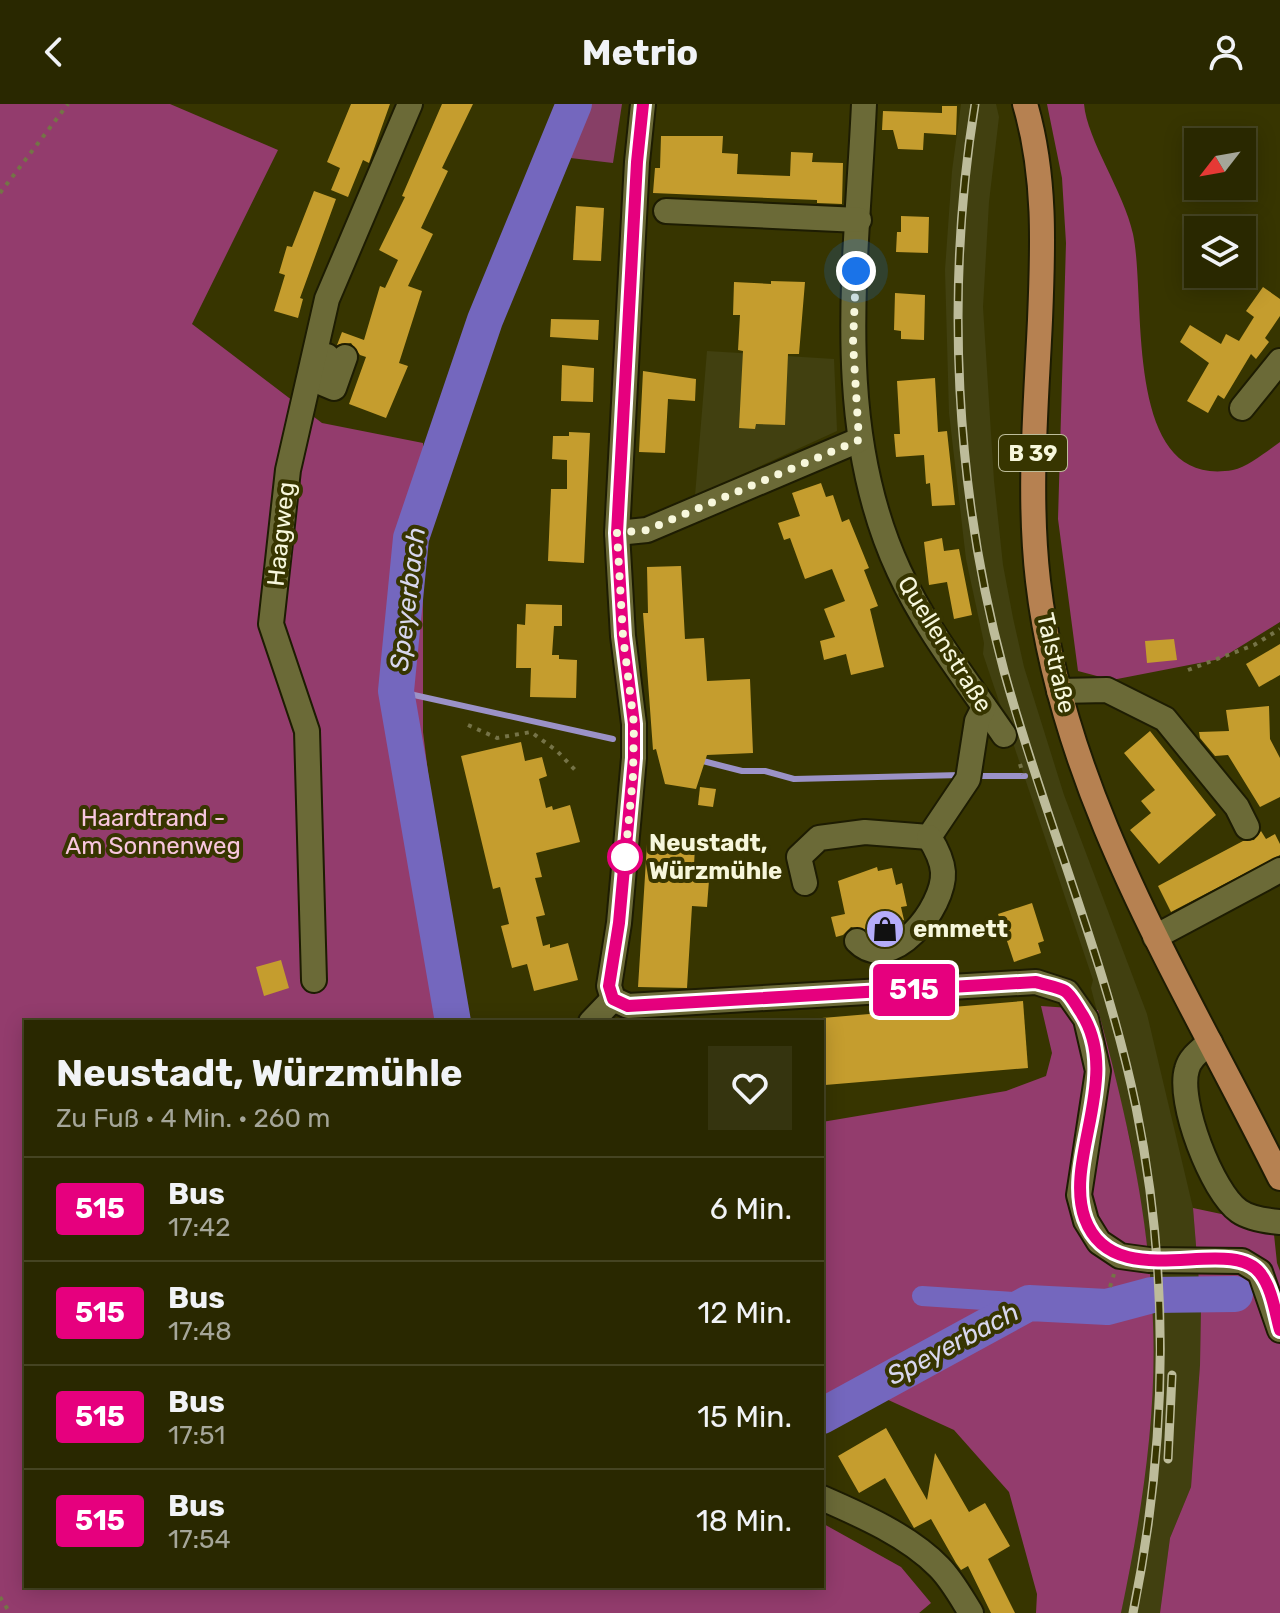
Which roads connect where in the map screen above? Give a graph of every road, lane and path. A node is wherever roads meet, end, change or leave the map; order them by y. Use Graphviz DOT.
graph roads {
  1 [pos="68,104"];
  2 [pos="410,104"];
  3 [pos="643,104"];
  4 [pos="864,104"];
  5 [pos="1025,104"];
  6 [pos="0,193"];
  7 [pos="666,211"];
  8 [pos="859,220"];
  9 [pos="323,316"];
  10 [pos="345,357"];
  11 [pos="1280,361"];
  12 [pos="1242,408"];
  13 [pos="859,440"];
  14 [pos="617,533"];
  15 [pos="1280,629"];
  16 [pos="1188,670"];
  17 [pos="1059,691"];
  18 [pos="984,707"];
  19 [pos="468,725"];
  20 [pos="1004,735"];
  21 [pos="1020,764"];
  22 [pos="576,771"];
  23 [pos="1023,774"];
  24 [pos="1247,827"];
  25 [pos="929,837"];
  26 [pos="1280,870"];
  27 [pos="805,883"];
  28 [pos="1155,937"];
  29 [pos="857,941"];
  30 [pos="314,980"];
  31 [pos="613,999"];
  32 [pos="593,1020"];
  33 [pos="1210,1042"];
  34 [pos="1280,1178"];
  35 [pos="1280,1222"];
  36 [pos="1280,1330"];
  37 [pos="824,1499"];
  38 [pos="0,1597"];
  39 [pos="10,1613"];
  40 [pos="971,1613"];
  1 -- 6 [label="path"];
  2 -- 9 [label="street, Haagweg"];
  3 -- 14 [label="street"];
  4 -- 8 [label="street, Quellenstraße"];
  5 -- 17 [label="main road, Talstraße / B 39"];
  7 -- 8 [label="street"];
  8 -- 13 [label="street, Quellenstraße"];
  9 -- 10 [label="street"];
  9 -- 30 [label="street, Haagweg"];
  11 -- 12 [label="street"];
  13 -- 14 [label="street"];
  13 -- 18 [label="street, Quellenstraße"];
  14 -- 31 [label="street"];
  15 -- 16 [label="path"];
  17 -- 24 [label="street"];
  17 -- 28 [label="main road, Talstraße / B 39"];
  18 -- 20 [label="street, Quellenstraße"];
  18 -- 25 [label="street"];
  19 -- 22 [label="path"];
  21 -- 23 [label="path"];
  25 -- 27 [label="street"];
  25 -- 29 [label="street"];
  26 -- 28 [label="street"];
  28 -- 33 [label="main road, Talstraße / B 39"];
  31 -- 32 [label="street"];
  31 -- 36 [label="street"];
  33 -- 34 [label="main road, Talstraße / B 39"];
  33 -- 35 [label="street"];
  37 -- 40 [label="street"];
  38 -- 39 [label="path"];
}
